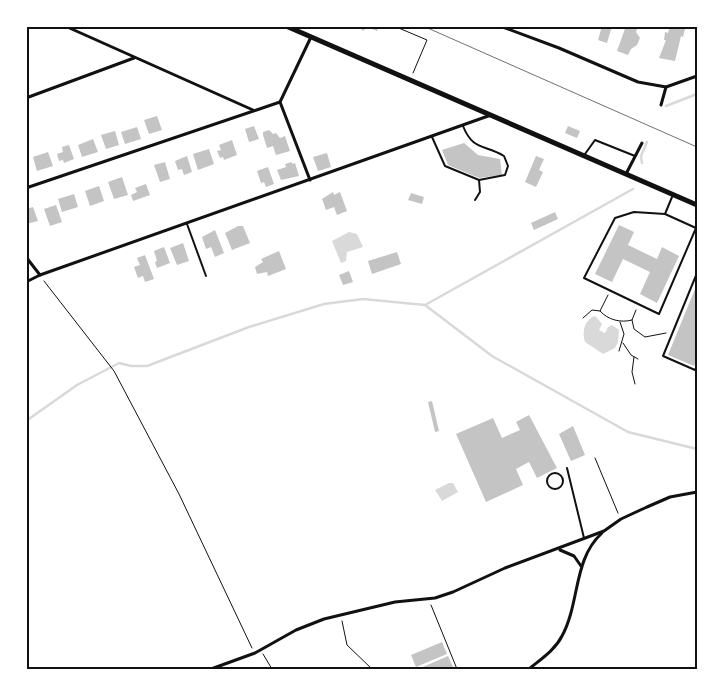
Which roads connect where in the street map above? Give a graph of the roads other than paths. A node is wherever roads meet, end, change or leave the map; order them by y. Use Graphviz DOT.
graph roads {
  1 [pos="65,26"];
  2 [pos="286,26"];
  3 [pos="500,26"];
  4 [pos="311,37"];
  5 [pos="135,58"];
  6 [pos="697,76"];
  7 [pos="666,87"];
  8 [pos="26,98"];
  9 [pos="280,102"];
  10 [pos="662,105"];
  11 [pos="253,110"];
  12 [pos="491,116"];
  13 [pos="463,126"];
  14 [pos="432,137"];
  15 [pos="642,143"];
  16 [pos="584,156"];
  17 [pos="635,156"];
  18 [pos="626,174"];
  19 [pos="310,180"];
  20 [pos="479,180"];
  21 [pos="26,188"];
  22 [pos="673,194"];
  23 [pos="475,200"];
  24 [pos="697,205"];
  25 [pos="665,214"];
  26 [pos="187,224"];
  27 [pos="26,257"];
  28 [pos="697,273"];
  29 [pos="40,275"];
  30 [pos="206,276"];
  31 [pos="26,282"];
  32 [pos="697,366"];
  33 [pos="566,468"];
  34 [pos="569,478"];
  35 [pos="563,479"];
  36 [pos="697,492"];
  37 [pos="604,531"];
  38 [pos="584,539"];
  39 [pos="557,550"];
  40 [pos="582,567"];
  41 [pos="212,669"];
  42 [pos="529,669"];
  1 -- 5 [label="street"];
  2 -- 4 [label="main road"];
  3 -- 7 [label="street"];
  4 -- 9 [label="street"];
  4 -- 12 [label="main road"];
  5 -- 8 [label="street"];
  5 -- 11 [label="street"];
  6 -- 7 [label="street"];
  7 -- 10 [label="street"];
  9 -- 11 [label="street"];
  9 -- 19 [label="street"];
  11 -- 21 [label="street"];
  12 -- 13 [label="street"];
  12 -- 16 [label="main road"];
  13 -- 14 [label="street"];
  13 -- 20 [label="lane"];
  14 -- 19 [label="street"];
  14 -- 20 [label="lane"];
  15 -- 17 [label="street"];
  16 -- 17 [label="lane"];
  16 -- 18 [label="main road"];
  17 -- 18 [label="street"];
  18 -- 22 [label="main road"];
  19 -- 26 [label="street"];
  20 -- 23 [label="lane"];
  22 -- 24 [label="main road"];
  22 -- 25 [label="lane"];
  25 -- 25 [label="lane"];
  26 -- 29 [label="street"];
  26 -- 30 [label="lane"];
  27 -- 29 [label="street"];
  28 -- 32 [label="lane"];
  29 -- 31 [label="street"];
  33 -- 34 [label="lane"];
  34 -- 35 [label="lane"];
  34 -- 38 [label="lane"];
  35 -- 35 [label="lane"];
  36 -- 37 [label="street"];
  37 -- 38 [label="street"];
  37 -- 40 [label="street"];
  38 -- 39 [label="street"];
  39 -- 40 [label="street"];
  39 -- 41 [label="street"];
  40 -- 42 [label="street"];
}
